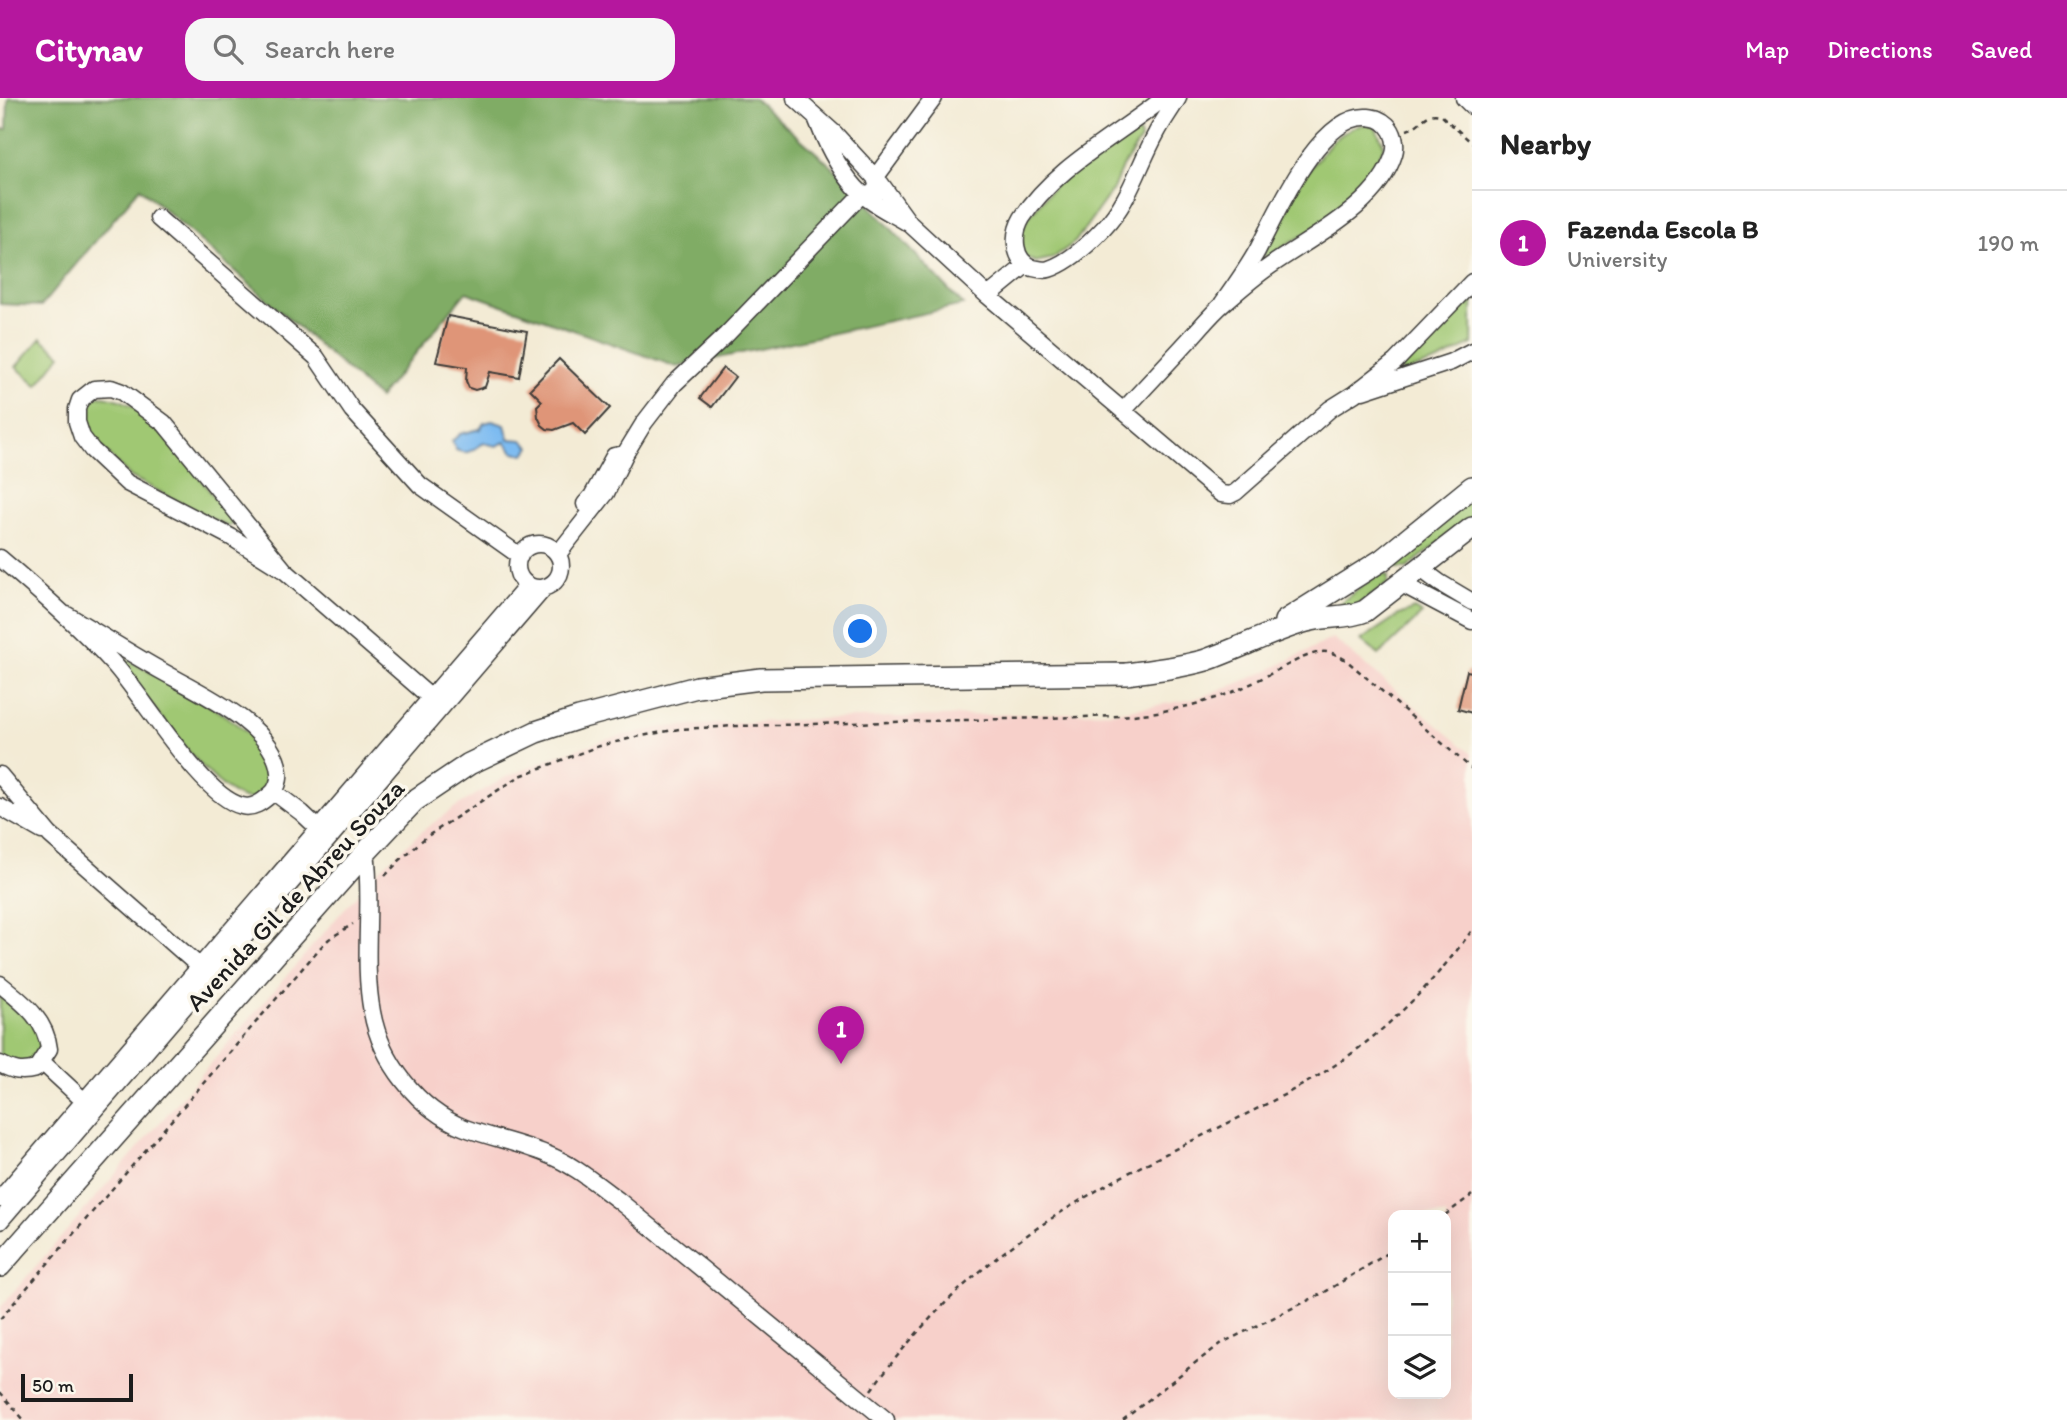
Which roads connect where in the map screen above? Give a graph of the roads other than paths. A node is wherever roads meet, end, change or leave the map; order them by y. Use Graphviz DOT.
graph roads {
  1 [pos="795,98"];
  2 [pos="934,98"];
  3 [pos="1164,98"];
  4 [pos="1178,98"];
  5 [pos="1464,98"];
  6 [pos="1472,106"];
  7 [pos="815,116"];
  8 [pos="1138,120"];
  9 [pos="1155,135"];
  10 [pos="875,178"];
  11 [pos="862,194"];
  12 [pos="158,218"];
  13 [pos="910,224"];
  14 [pos="1256,253"];
  15 [pos="1026,265"];
  16 [pos="1269,267"];
  17 [pos="1472,282"];
  18 [pos="988,296"];
  19 [pos="1222,304"];
  20 [pos="1472,351"];
  21 [pos="1395,362"];
  22 [pos="1404,379"];
  23 [pos="1354,394"];
  24 [pos="1122,411"];
  25 [pos="1472,487"];
  26 [pos="246,524"];
  27 [pos="1472,528"];
  28 [pos="231,537"];
  29 [pos="554,550"];
  30 [pos="520,556"];
  31 [pos="0,558"];
  32 [pos="1382,560"];
  33 [pos="1421,569"];
  34 [pos="285,572"];
  35 [pos="528,585"];
  36 [pos="1406,586"];
  37 [pos="545,587"];
  38 [pos="1472,602"];
  39 [pos="67,615"];
  40 [pos="1472,621"];
  41 [pos="1472,629"];
  42 [pos="1254,640"];
  43 [pos="127,651"];
  44 [pos="114,664"];
  45 [pos="431,698"];
  46 [pos="2,781"];
  47 [pos="274,792"];
  48 [pos="0,807"];
  49 [pos="319,829"];
  50 [pos="50,835"];
  51 [pos="366,852"];
  52 [pos="200,967"];
  53 [pos="0,984"];
  54 [pos="42,1062"];
  55 [pos="0,1064"];
  56 [pos="85,1101"];
  57 [pos="0,1199"];
  58 [pos="0,1221"];
  59 [pos="0,1266"];
  60 [pos="886,1420"];
  1 -- 7 [label="street"];
  2 -- 10 [label="street"];
  3 -- 8 [label="street"];
  4 -- 9 [label="street"];
  5 -- 6 [label="street"];
  7 -- 10 [label="street"];
  7 -- 11 [label="street"];
  8 -- 9 [label="street"];
  8 -- 15 [label="street"];
  9 -- 15 [label="street"];
  10 -- 11 [label="street"];
  10 -- 13 [label="street"];
  11 -- 13 [label="street"];
  11 -- 29 [label="street"];
  12 -- 30 [label="street"];
  13 -- 18 [label="street"];
  14 -- 16 [label="street"];
  14 -- 16 [label="street"];
  14 -- 19 [label="street"];
  15 -- 18 [label="street"];
  16 -- 19 [label="street"];
  17 -- 21 [label="street"];
  18 -- 24 [label="street"];
  19 -- 24 [label="street"];
  20 -- 22 [label="street"];
  21 -- 22 [label="street"];
  21 -- 23 [label="street"];
  22 -- 23 [label="street"];
  23 -- 24 [label="street"];
  25 -- 32 [label="street, Avenida Gil de Abreu Souza"];
  26 -- 28 [label="street"];
  26 -- 28 [label="street"];
  26 -- 34 [label="street"];
  27 -- 33 [label="street, Avenida Gil de Abreu Souza"];
  28 -- 34 [label="street"];
  29 -- 30 [label="street"];
  29 -- 37 [label="street"];
  30 -- 35 [label="street"];
  31 -- 39 [label="street"];
  32 -- 36 [label="street"];
  32 -- 42 [label="street, Avenida Gil de Abreu Souza"];
  33 -- 36 [label="street, Avenida Gil de Abreu Souza"];
  33 -- 38 [label="street"];
  34 -- 45 [label="street"];
  35 -- 37 [label="street"];
  35 -- 45 [label="street"];
  36 -- 40 [label="street"];
  36 -- 41 [label="street"];
  36 -- 42 [label="street, Avenida Gil de Abreu Souza"];
  37 -- 58 [label="street"];
  39 -- 43 [label="street"];
  39 -- 44 [label="street"];
  42 -- 51 [label="street, Avenida Gil de Abreu Souza"];
  43 -- 44 [label="street"];
  43 -- 47 [label="street"];
  44 -- 47 [label="street"];
  45 -- 49 [label="street"];
  46 -- 50 [label="street"];
  47 -- 49 [label="street"];
  48 -- 50 [label="street"];
  49 -- 52 [label="street"];
  50 -- 52 [label="street"];
  51 -- 59 [label="street, Avenida Gil de Abreu Souza"];
  51 -- 60 [label="street"];
  52 -- 56 [label="street"];
  53 -- 54 [label="street"];
  54 -- 55 [label="street"];
  54 -- 56 [label="street"];
  56 -- 57 [label="street"];
}
